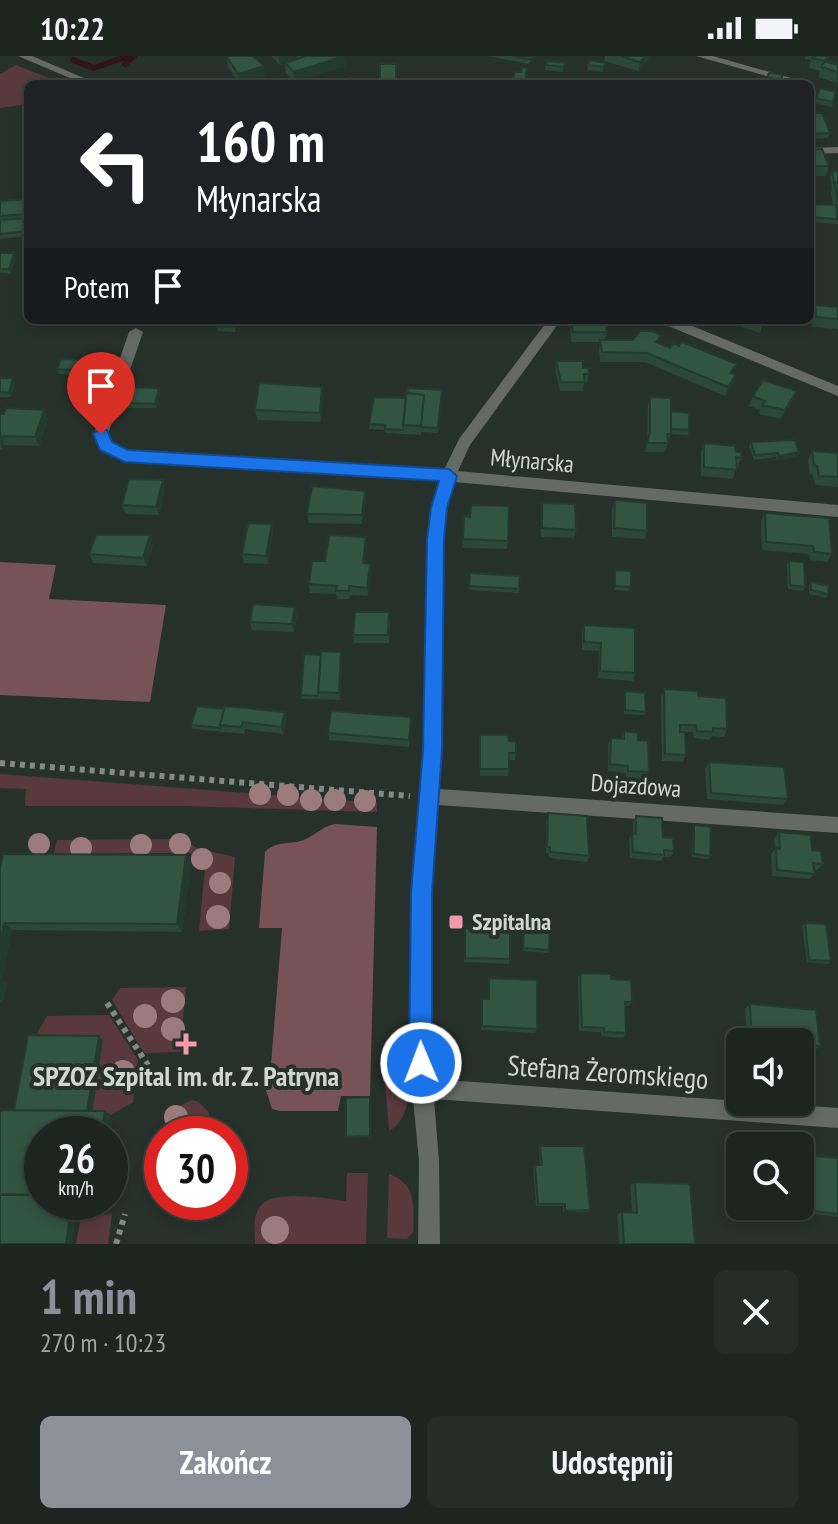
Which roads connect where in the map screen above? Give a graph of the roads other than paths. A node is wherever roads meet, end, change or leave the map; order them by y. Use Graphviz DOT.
graph roads {
  1 [pos="23,56"];
  2 [pos="701,56"];
  3 [pos="83,80"];
  4 [pos="794,80"];
  5 [pos="814,86"];
  6 [pos="824,89"];
  7 [pos="838,150"];
  8 [pos="814,151"];
  9 [pos="552,324"];
  10 [pos="676,324"];
  11 [pos="136,332"];
  12 [pos="838,391"];
  13 [pos="449,476"];
  14 [pos="838,511"];
  15 [pos="429,796"];
  16 [pos="838,825"];
  17 [pos="422,1088"];
  18 [pos="838,1118"];
  19 [pos="429,1244"];
  1 -- 3 [label="street"];
  2 -- 4 [label="street"];
  5 -- 6 [label="street"];
  7 -- 8 [label="street"];
  9 -- 13 [label="street"];
  10 -- 12 [label="street"];
  11 -- 13 [label="street, Młynarska"];
  13 -- 14 [label="street, Młynarska"];
  13 -- 15 [label="street"];
  15 -- 16 [label="street, Dojazdowa"];
  15 -- 17 [label="street"];
  17 -- 18 [label="street, Stefana Żeromskiego"];
  17 -- 19 [label="street"];
}
